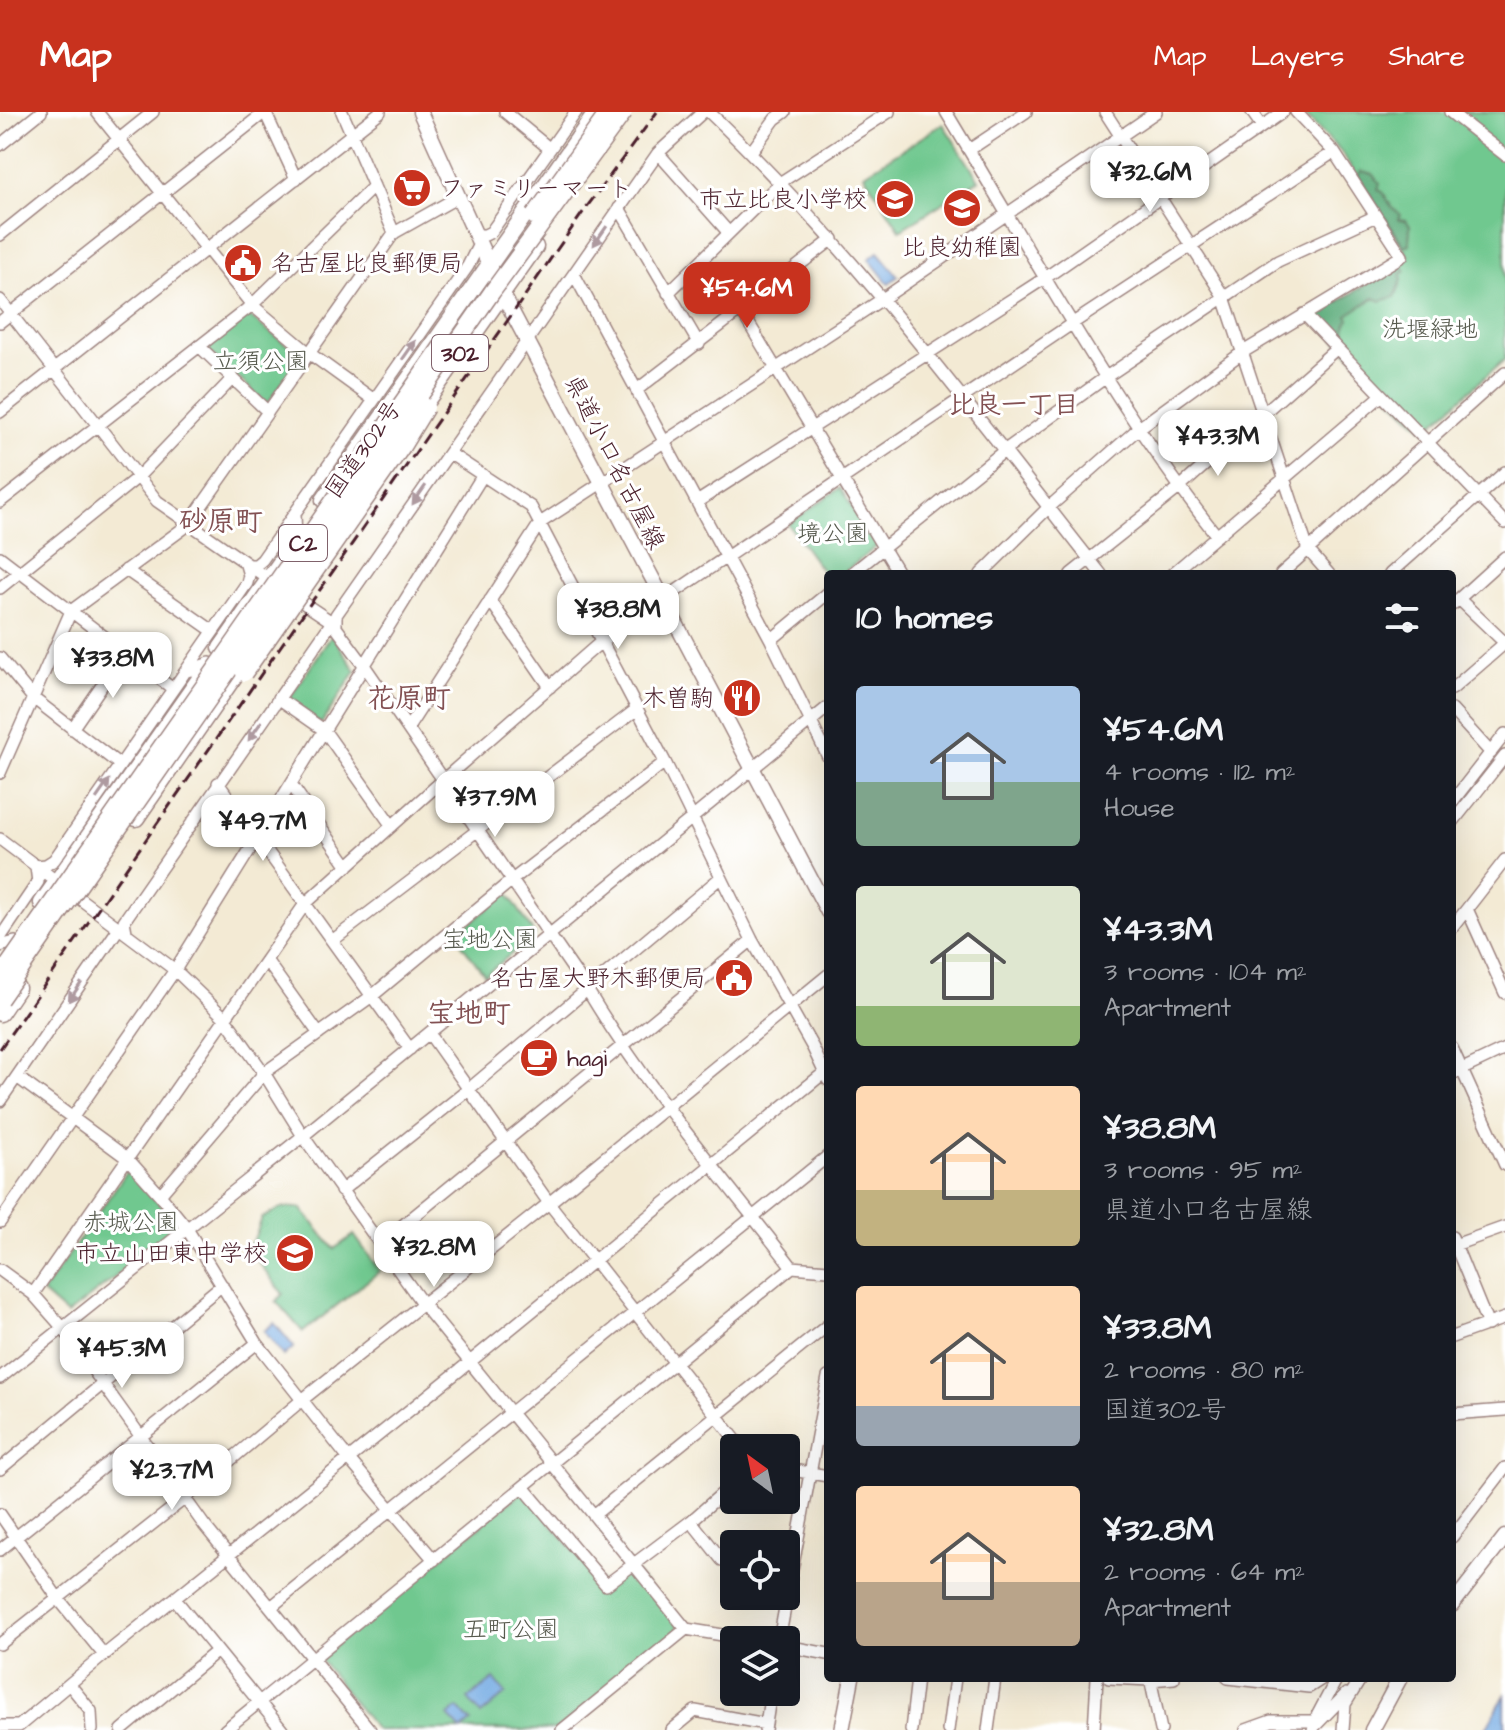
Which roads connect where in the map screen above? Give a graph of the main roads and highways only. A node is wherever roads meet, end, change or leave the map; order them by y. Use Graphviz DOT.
graph roads {
  1 [pos="420,112"];
  2 [pos="597,112"];
  3 [pos="609,112"];
  4 [pos="624,112"];
  5 [pos="631,112"];
  6 [pos="489,264"];
  7 [pos="502,293"];
  8 [pos="475,317"];
  9 [pos="144,806"];
  10 [pos="824,904"];
  11 [pos="5,942"];
  12 [pos="0,964"];
  13 [pos="0,977"];
  14 [pos="0,999"];
  15 [pos="0,1013"];
  16 [pos="1505,1537"];
  17 [pos="1456,1600"];
  18 [pos="851,1682"];
  19 [pos="1398,1682"];
  20 [pos="842,1730"];
  21 [pos="1372,1730"];
  1 -- 6 [label="main road, 県道小口名古屋線"];
  2 -- 6 [label="highway, 国道302号 / 302"];
  3 -- 13 [label="highway, C2, bridge"];
  4 -- 8 [label="highway, C2, bridge"];
  5 -- 7 [label="highway, 国道302号 / 302"];
  6 -- 7 [label="main road, 県道小口名古屋線"];
  6 -- 11 [label="highway, 国道302号 / 302"];
  7 -- 9 [label="highway, 国道302号 / 302"];
  7 -- 10 [label="main road, 県道小口名古屋線"];
  8 -- 9 [label="highway, bridge"];
  8 -- 14 [label="highway, C2, bridge"];
  9 -- 15 [label="highway, 国道302号 / 302"];
  11 -- 12 [label="highway, 国道302号 / 302"];
  16 -- 17 [label="main road"];
  18 -- 20 [label="main road"];
  19 -- 21 [label="main road"];
}
